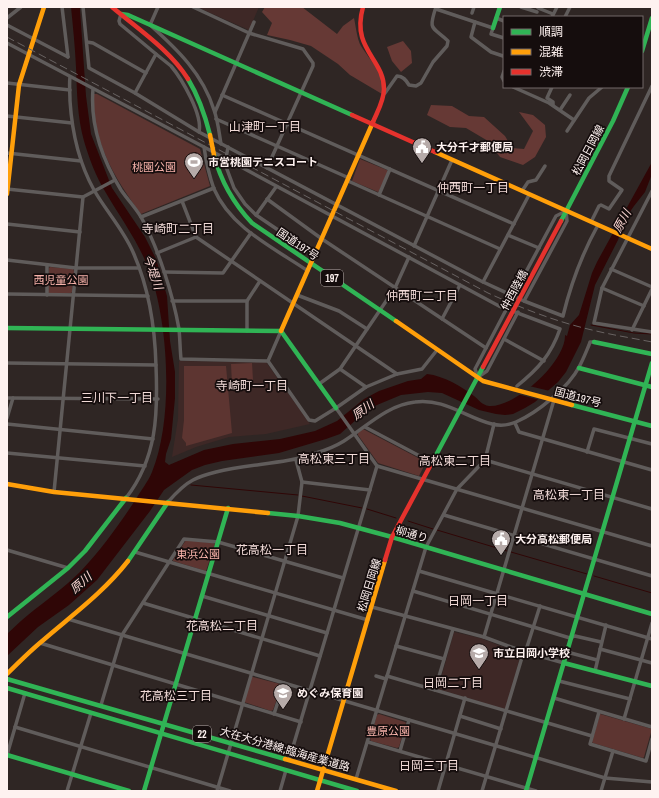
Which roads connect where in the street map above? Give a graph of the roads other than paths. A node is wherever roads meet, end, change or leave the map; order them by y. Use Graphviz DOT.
graph roads {
  1 [pos="21,7"];
  2 [pos="44,7"];
  3 [pos="62,7"];
  4 [pos="83,7"];
  5 [pos="112,7"];
  6 [pos="158,7"];
  7 [pos="193,7"];
  8 [pos="363,7"];
  9 [pos="474,7"];
  10 [pos="500,7"];
  11 [pos="521,7"];
  12 [pos="557,7"];
  13 [pos="570,7"];
  14 [pos="436,8"];
  15 [pos="537,11"];
  16 [pos="472,13"];
  17 [pos="120,14"];
  18 [pos="553,16"];
  19 [pos="565,16"];
  20 [pos="7,18"];
  21 [pos="496,18"];
  22 [pos="652,18"];
  23 [pos="503,21"];
  24 [pos="254,22"];
  25 [pos="474,22"];
  26 [pos="7,25"];
  27 [pos="150,25"];
  28 [pos="493,28"];
  29 [pos="249,33"];
  30 [pos="503,38"];
  31 [pos="34,40"];
  32 [pos="87,42"];
  33 [pos="7,43"];
  34 [pos="643,48"];
  35 [pos="156,54"];
  36 [pos="29,55"];
  37 [pos="503,57"];
  38 [pos="236,63"];
  39 [pos="146,73"];
  40 [pos="71,78"];
  41 [pos="7,83"];
  42 [pos="19,85"];
  43 [pos="652,86"];
  44 [pos="515,88"];
  45 [pos="552,88"];
  46 [pos="601,88"];
  47 [pos="628,88"];
  48 [pos="93,89"];
  49 [pos="70,90"];
  50 [pos="301,92"];
  51 [pos="135,93"];
  52 [pos="385,93"];
  53 [pos="222,95"];
  54 [pos="570,95"];
  55 [pos="553,105"];
  56 [pos="560,110"];
  57 [pos="215,112"];
  58 [pos="7,116"];
  59 [pos="16,117"];
  60 [pos="216,119"];
  61 [pos="574,120"];
  62 [pos="287,123"];
  63 [pos="72,124"];
  64 [pos="373,125"];
  65 [pos="567,131"];
  66 [pos="199,132"];
  67 [pos="221,144"];
  68 [pos="277,146"];
  69 [pos="204,147"];
  70 [pos="228,147"];
  71 [pos="9,153"];
  72 [pos="359,156"];
  73 [pos="225,158"];
  74 [pos="452,160"];
  75 [pos="81,161"];
  76 [pos="545,166"];
  77 [pos="267,168"];
  78 [pos="390,169"];
  79 [pos="349,180"];
  80 [pos="113,181"];
  81 [pos="276,186"];
  82 [pos="214,188"];
  83 [pos="7,189"];
  84 [pos="94,190"];
  85 [pos="438,191"];
  86 [pos="652,191"];
  87 [pos="522,192"];
  88 [pos="7,194"];
  89 [pos="379,195"];
  90 [pos="529,195"];
  91 [pos="84,197"];
  92 [pos="267,199"];
  93 [pos="182,201"];
  94 [pos="337,205"];
  95 [pos="566,211"];
  96 [pos="256,215"];
  97 [pos="427,216"];
  98 [pos="141,217"];
  99 [pos="332,217"];
  100 [pos="561,220"];
  101 [pos="591,222"];
  102 [pos="7,224"];
  103 [pos="514,224"];
  104 [pos="600,226"];
  105 [pos="80,232"];
  106 [pos="251,233"];
  107 [pos="508,235"];
  108 [pos="196,237"];
  109 [pos="626,237"];
  110 [pos="322,239"];
  111 [pos="414,246"];
  112 [pos="539,248"];
  113 [pos="500,249"];
  114 [pos="652,249"];
  115 [pos="157,254"];
  116 [pos="315,256"];
  117 [pos="409,257"];
  118 [pos="7,260"];
  119 [pos="232,261"];
  120 [pos="311,264"];
  121 [pos="47,265"];
  122 [pos="76,268"];
  123 [pos="140,268"];
  124 [pos="611,269"];
  125 [pos="308,271"];
  126 [pos="164,272"];
  127 [pos="260,281"];
  128 [pos="483,282"];
  129 [pos="460,285"];
  130 [pos="395,288"];
  131 [pos="602,288"];
  132 [pos="652,288"];
  133 [pos="7,294"];
  134 [pos="47,295"];
  135 [pos="74,295"];
  136 [pos="297,295"];
  137 [pos="148,296"];
  138 [pos="513,296"];
  139 [pos="172,301"];
  140 [pos="247,301"];
  141 [pos="524,301"];
  142 [pos="294,304"];
  143 [pos="644,306"];
  144 [pos="507,308"];
  145 [pos="380,311"];
  146 [pos="518,312"];
  147 [pos="442,319"];
  148 [pos="7,328"];
  149 [pos="70,329"];
  150 [pos="367,329"];
  151 [pos="157,330"];
  152 [pos="179,330"];
  153 [pos="632,330"];
  154 [pos="247,331"];
  155 [pos="281,331"];
  156 [pos="652,332"];
  157 [pos="504,339"];
  158 [pos="594,342"];
  159 [pos="356,346"];
  160 [pos="486,348"];
  161 [pos="437,350"];
  162 [pos="652,354"];
  163 [pos="268,361"];
  164 [pos="544,361"];
  165 [pos="7,363"];
  166 [pos="652,363"];
  167 [pos="67,364"];
  168 [pos="156,365"];
  169 [pos="579,368"];
  170 [pos="340,369"];
  171 [pos="397,374"];
  172 [pos="478,377"];
  173 [pos="319,384"];
  174 [pos="646,385"];
  175 [pos="516,386"];
  176 [pos="652,386"];
  177 [pos="366,387"];
  178 [pos="522,389"];
  179 [pos="7,398"];
  180 [pos="13,398"];
  181 [pos="551,398"];
  182 [pos="63,399"];
  183 [pos="158,399"];
  184 [pos="461,409"];
  185 [pos="337,410"];
  186 [pos="7,418"];
  187 [pos="636,420"];
  188 [pos="652,422"];
  189 [pos="516,423"];
  190 [pos="7,424"];
  191 [pos="494,424"];
  192 [pos="652,426"];
  193 [pos="365,427"];
  194 [pos="60,429"];
  195 [pos="354,434"];
  196 [pos="631,438"];
  197 [pos="153,439"];
  198 [pos="542,439"];
  199 [pos="652,444"];
  200 [pos="587,452"];
  201 [pos="7,453"];
  202 [pos="57,458"];
  203 [pos="296,460"];
  204 [pos="485,460"];
  205 [pos="433,462"];
  206 [pos="624,462"];
  207 [pos="145,466"];
  208 [pos="377,466"];
  209 [pos="652,470"];
  210 [pos="532,474"];
  211 [pos="424,480"];
  212 [pos="302,482"];
  213 [pos="7,484"];
  214 [pos="370,490"];
  215 [pos="457,490"];
  216 [pos="54,492"];
  217 [pos="126,498"];
  218 [pos="613,498"];
  219 [pos="168,502"];
  220 [pos="228,508"];
  221 [pos="522,508"];
  222 [pos="652,509"];
  223 [pos="444,515"];
  224 [pos="298,516"];
  225 [pos="358,528"];
  226 [pos="603,532"];
  227 [pos="514,535"];
  228 [pos="392,537"];
  229 [pos="218,542"];
  230 [pos="652,546"];
  231 [pos="426,547"];
  232 [pos="7,550"];
  233 [pos="135,552"];
  234 [pos="595,559"];
  235 [pos="285,561"];
  236 [pos="169,562"];
  237 [pos="68,568"];
  238 [pos="503,570"];
  239 [pos="419,571"];
  240 [pos="209,574"];
  241 [pos="652,576"];
  242 [pos="343,578"];
  243 [pos="413,591"];
  244 [pos="275,593"];
  245 [pos="496,593"];
  246 [pos="585,594"];
  247 [pos="202,596"];
  248 [pos="142,603"];
  249 [pos="540,606"];
  250 [pos="372,607"];
  251 [pos="334,610"];
  252 [pos="491,614"];
  253 [pos="652,614"];
  254 [pos="8,615"];
  255 [pos="268,616"];
  256 [pos="405,616"];
  257 [pos="578,617"];
  258 [pos="68,619"];
  259 [pos="196,619"];
  260 [pos="368,620"];
  261 [pos="652,622"];
  262 [pos="606,625"];
  263 [pos="533,627"];
  264 [pos="453,629"];
  265 [pos="327,633"];
  266 [pos="122,635"];
  267 [pos="484,637"];
  268 [pos="572,637"];
  269 [pos="262,638"];
  270 [pos="650,638"];
  271 [pos="601,642"];
  272 [pos="40,643"];
  273 [pos="396,646"];
  274 [pos="600,649"];
  275 [pos="525,652"];
  276 [pos="567,652"];
  277 [pos="185,654"];
  278 [pos="320,656"];
  279 [pos="444,659"];
  280 [pos="597,660"];
  281 [pos="641,660"];
  282 [pos="564,663"];
  283 [pos="652,663"];
  284 [pos="113,665"];
  285 [pos="594,671"];
  286 [pos="252,673"];
  287 [pos="7,674"];
  288 [pos="376,676"];
  289 [pos="387,677"];
  290 [pos="7,679"];
  291 [pos="559,681"];
  292 [pos="635,682"];
  293 [pos="284,683"];
  294 [pos="176,684"];
  295 [pos="652,686"];
  296 [pos="7,688"];
  297 [pos="435,690"];
  298 [pos="310,691"];
  299 [pos="25,694"];
  300 [pos="465,698"];
  301 [pos="554,698"];
  302 [pos="630,699"];
  303 [pos="344,701"];
  304 [pos="242,704"];
  305 [pos="101,705"];
  306 [pos="377,711"];
  307 [pos="506,711"];
  308 [pos="599,712"];
  309 [pos="91,713"];
  310 [pos="274,714"];
  311 [pos="460,716"];
  312 [pos="624,719"];
  313 [pos="409,720"];
  314 [pos="301,722"];
  315 [pos="547,722"];
  316 [pos="164,723"];
  317 [pos="15,727"];
  318 [pos="501,728"];
  319 [pos="652,728"];
  320 [pos="162,734"];
  321 [pos="454,734"];
  322 [pos="592,736"];
  323 [pos="652,739"];
  324 [pos="368,742"];
  325 [pos="231,743"];
  326 [pos="496,746"];
  327 [pos="80,747"];
  328 [pos="400,751"];
  329 [pos="613,751"];
  330 [pos="228,753"];
  331 [pos="7,755"];
  332 [pos="536,758"];
  333 [pos="289,760"];
  334 [pos="446,764"];
  335 [pos="151,768"];
  336 [pos="286,770"];
  337 [pos="324,770"];
  338 [pos="72,774"];
  339 [pos="487,776"];
  340 [pos="605,778"];
  341 [pos="356,779"];
  342 [pos="320,780"];
  343 [pos="652,782"];
  344 [pos="217,789"];
  345 [pos="527,790"];
  346 [pos="67,791"];
  347 [pos="129,791"];
  348 [pos="144,791"];
  349 [pos="230,791"];
  350 [pos="280,791"];
  351 [pos="317,791"];
  352 [pos="354,791"];
  353 [pos="396,791"];
  354 [pos="438,791"];
  355 [pos="482,791"];
  356 [pos="536,791"];
  357 [pos="601,791"];
  1 -- 20 [label="street"];
  2 -- 31 [label="main road"];
  3 -- 31 [label="street"];
  4 -- 32 [label="street"];
  5 -- 17 [label="main road, 197"];
  6 -- 27 [label="street"];
  7 -- 29 [label="street"];
  8 -- 52 [label="main road"];
  9 -- 16 [label="street"];
  10 -- 21 [label="main road"];
  11 -- 15 [label="street"];
  12 -- 18 [label="street"];
  13 -- 19 [label="street"];
  14 -- 25 [label="street"];
  14 -- 52 [label="street"];
  15 -- 18 [label="street"];
  17 -- 27 [label="main road"];
  17 -- 35 [label="street"];
  17 -- 120 [label="main road, 国道197号 / 197, bridge"];
  21 -- 23 [label="street"];
  21 -- 28 [label="main road"];
  22 -- 34 [label="main road"];
  24 -- 29 [label="street"];
  25 -- 28 [label="street"];
  25 -- 37 [label="street"];
  26 -- 31 [label="street"];
  27 -- 38 [label="main road"];
  27 -- 57 [label="street"];
  28 -- 30 [label="street"];
  29 -- 38 [label="street"];
  29 -- 50 [label="street"];
  31 -- 36 [label="main road"];
  32 -- 39 [label="street"];
  32 -- 51 [label="street"];
  33 -- 36 [label="street"];
  35 -- 39 [label="street"];
  35 -- 66 [label="street"];
  36 -- 40 [label="street"];
  36 -- 42 [label="main road"];
  38 -- 50 [label="main road"];
  38 -- 53 [label="street"];
  39 -- 51 [label="street"];
  40 -- 48 [label="street"];
  40 -- 49 [label="street"];
  41 -- 42 [label="street"];
  42 -- 49 [label="street"];
  42 -- 59 [label="main road"];
  43 -- 101 [label="street"];
  44 -- 55 [label="street"];
  45 -- 55 [label="street"];
  46 -- 61 [label="street"];
  47 -- 95 [label="main road, 松岡日岡線"];
  48 -- 69 [label="street"];
  48 -- 80 [label="street"];
  49 -- 63 [label="street"];
  50 -- 62 [label="street"];
  50 -- 64 [label="main road"];
  51 -- 66 [label="street"];
  52 -- 64 [label="main road"];
  53 -- 57 [label="street"];
  53 -- 62 [label="street"];
  54 -- 56 [label="street"];
  55 -- 56 [label="street"];
  56 -- 61 [label="street"];
  57 -- 60 [label="street"];
  58 -- 59 [label="street"];
  59 -- 63 [label="street"];
  59 -- 71 [label="main road"];
  60 -- 67 [label="street"];
  60 -- 68 [label="street"];
  61 -- 65 [label="street"];
  62 -- 68 [label="street"];
  62 -- 72 [label="street"];
  63 -- 75 [label="street"];
  64 -- 72 [label="main road"];
  64 -- 74 [label="main road"];
  66 -- 67 [label="street"];
  67 -- 70 [label="street"];
  68 -- 77 [label="street"];
  68 -- 79 [label="street"];
  69 -- 73 [label="street"];
  69 -- 82 [label="street"];
  70 -- 73 [label="street"];
  70 -- 77 [label="street"];
  71 -- 75 [label="street"];
  71 -- 83 [label="main road"];
  72 -- 78 [label="street"];
  72 -- 79 [label="main road"];
  73 -- 81 [label="street"];
  73 -- 96 [label="street"];
  74 -- 85 [label="street"];
  74 -- 87 [label="main road"];
  75 -- 84 [label="street"];
  76 -- 87 [label="street"];
  77 -- 94 [label="street"];
  78 -- 85 [label="street"];
  78 -- 89 [label="street"];
  79 -- 89 [label="street"];
  79 -- 94 [label="main road"];
  80 -- 84 [label="street"];
  80 -- 98 [label="street"];
  81 -- 92 [label="street"];
  81 -- 99 [label="street"];
  82 -- 93 [label="street"];
  82 -- 106 [label="street"];
  83 -- 88 [label="main road"];
  83 -- 91 [label="street"];
  84 -- 91 [label="street"];
  84 -- 123 [label="street"];
  85 -- 97 [label="street"];
  85 -- 103 [label="street"];
  86 -- 109 [label="street"];
  87 -- 90 [label="main road"];
  89 -- 97 [label="street"];
  90 -- 95 [label="main road"];
  90 -- 103 [label="street"];
  91 -- 105 [label="street"];
  92 -- 96 [label="street"];
  92 -- 110 [label="street"];
  93 -- 98 [label="street"];
  93 -- 108 [label="street"];
  94 -- 99 [label="main road"];
  94 -- 111 [label="street"];
  95 -- 100 [label="main road, 松岡日岡線"];
  95 -- 101 [label="main road"];
  95 -- 112 [label="street"];
  95 -- 141 [label="street"];
  96 -- 116 [label="street"];
  97 -- 111 [label="street"];
  97 -- 113 [label="street"];
  98 -- 115 [label="street"];
  99 -- 110 [label="main road"];
  99 -- 117 [label="street"];
  100 -- 172 [label="main road, 仲西陸橋, bridge"];
  101 -- 104 [label="main road"];
  102 -- 105 [label="street"];
  103 -- 107 [label="street"];
  104 -- 109 [label="main road"];
  104 -- 141 [label="street"];
  105 -- 122 [label="street"];
  106 -- 119 [label="street"];
  106 -- 125 [label="street"];
  107 -- 112 [label="street"];
  107 -- 113 [label="street"];
  108 -- 115 [label="street"];
  108 -- 119 [label="street"];
  109 -- 114 [label="main road"];
  109 -- 124 [label="street"];
  110 -- 116 [label="main road"];
  110 -- 130 [label="street"];
  111 -- 128 [label="street"];
  112 -- 138 [label="street"];
  113 -- 128 [label="street"];
  115 -- 126 [label="street"];
  116 -- 120 [label="main road"];
  117 -- 129 [label="street"];
  117 -- 130 [label="street"];
  118 -- 121 [label="street"];
  119 -- 126 [label="street"];
  119 -- 127 [label="street"];
  120 -- 125 [label="main road"];
  120 -- 145 [label="main road, 国道197号 / 197"];
  121 -- 122 [label="street"];
  121 -- 134 [label="street"];
  122 -- 123 [label="street"];
  122 -- 135 [label="street"];
  123 -- 137 [label="street"];
  124 -- 131 [label="street"];
  124 -- 132 [label="street"];
  125 -- 136 [label="main road"];
  126 -- 139 [label="street"];
  127 -- 140 [label="street"];
  127 -- 142 [label="street"];
  128 -- 138 [label="street"];
  129 -- 144 [label="street"];
  129 -- 147 [label="street"];
  130 -- 145 [label="street"];
  130 -- 147 [label="street"];
  131 -- 143 [label="street"];
  131 -- 153 [label="street"];
  132 -- 143 [label="street"];
  133 -- 134 [label="street"];
  134 -- 135 [label="street"];
  135 -- 137 [label="street"];
  135 -- 149 [label="street"];
  136 -- 142 [label="main road"];
  136 -- 150 [label="street"];
  137 -- 151 [label="street"];
  138 -- 141 [label="street"];
  139 -- 140 [label="street"];
  139 -- 152 [label="street"];
  140 -- 154 [label="street"];
  142 -- 155 [label="main road"];
  142 -- 159 [label="street"];
  143 -- 153 [label="street"];
  144 -- 146 [label="street"];
  144 -- 160 [label="street"];
  145 -- 150 [label="street"];
  145 -- 161 [label="main road, 国道197号 / 197"];
  146 -- 157 [label="street"];
  146 -- 164 [label="street"];
  147 -- 160 [label="street"];
  148 -- 149 [label="main road"];
  149 -- 151 [label="main road"];
  149 -- 167 [label="street"];
  150 -- 159 [label="street"];
  151 -- 152 [label="main road"];
  151 -- 168 [label="street"];
  152 -- 154 [label="main road"];
  152 -- 163 [label="street"];
  153 -- 156 [label="street"];
  154 -- 155 [label="main road"];
  155 -- 163 [label="street"];
  155 -- 173 [label="main road"];
  157 -- 164 [label="street"];
  157 -- 172 [label="street"];
  158 -- 162 [label="main road"];
  158 -- 169 [label="street"];
  159 -- 170 [label="street"];
  159 -- 171 [label="street"];
  160 -- 172 [label="street"];
  161 -- 171 [label="street"];
  161 -- 172 [label="main road, 国道197号 / 197"];
  163 -- 185 [label="street"];
  164 -- 175 [label="street"];
  165 -- 167 [label="street"];
  166 -- 174 [label="main road"];
  167 -- 168 [label="street"];
  167 -- 182 [label="street"];
  168 -- 183 [label="street"];
  169 -- 174 [label="main road"];
  169 -- 181 [label="street"];
  170 -- 173 [label="street"];
  170 -- 177 [label="street"];
  171 -- 177 [label="street"];
  172 -- 175 [label="main road, 国道197号 / 197"];
  172 -- 178 [label="main road, 国道197号 / 197"];
  172 -- 184 [label="main road, 松岡日岡線"];
  173 -- 185 [label="main road"];
  174 -- 176 [label="main road"];
  174 -- 187 [label="main road"];
  175 -- 178 [label="main road, 国道197号 / 197"];
  177 -- 185 [label="street"];
  178 -- 181 [label="main road, 国道197号 / 197"];
  179 -- 180 [label="street"];
  180 -- 182 [label="street"];
  180 -- 186 [label="street"];
  181 -- 187 [label="main road, 国道197号 / 197"];
  181 -- 189 [label="street"];
  181 -- 198 [label="street"];
  182 -- 183 [label="street"];
  182 -- 194 [label="street"];
  183 -- 197 [label="street"];
  184 -- 191 [label="street"];
  184 -- 193 [label="street"];
  184 -- 205 [label="main road, 松岡日岡線"];
  185 -- 195 [label="street"];
  187 -- 188 [label="main road, 国道197号 / 197"];
  187 -- 192 [label="main road, 国道197号 / 197"];
  187 -- 196 [label="main road"];
  189 -- 191 [label="street"];
  189 -- 198 [label="street"];
  190 -- 194 [label="street"];
  191 -- 204 [label="street"];
  193 -- 195 [label="street"];
  193 -- 205 [label="street"];
  194 -- 197 [label="street"];
  194 -- 202 [label="street"];
  195 -- 203 [label="street"];
  195 -- 208 [label="street"];
  196 -- 199 [label="street"];
  196 -- 200 [label="street"];
  196 -- 206 [label="main road"];
  197 -- 207 [label="street"];
  198 -- 200 [label="street"];
  198 -- 210 [label="street"];
  200 -- 206 [label="street"];
  201 -- 202 [label="street"];
  202 -- 207 [label="street"];
  202 -- 216 [label="street"];
  203 -- 212 [label="street"];
  203 -- 219 [label="street"];
  204 -- 210 [label="street"];
  204 -- 215 [label="street"];
  205 -- 211 [label="main road, 松岡日岡線"];
  206 -- 209 [label="street"];
  206 -- 218 [label="main road"];
  207 -- 217 [label="street"];
  208 -- 211 [label="street"];
  208 -- 214 [label="street"];
  210 -- 218 [label="street"];
  210 -- 221 [label="street"];
  211 -- 215 [label="street"];
  211 -- 228 [label="main road, 松岡日岡線"];
  212 -- 214 [label="street"];
  212 -- 224 [label="street"];
  213 -- 216 [label="main road, 柳通り"];
  214 -- 225 [label="street"];
  215 -- 221 [label="street"];
  215 -- 223 [label="street"];
  216 -- 217 [label="main road, 柳通り"];
  217 -- 219 [label="main road, 柳通り"];
  217 -- 237 [label="main road"];
  218 -- 222 [label="street"];
  218 -- 226 [label="main road"];
  219 -- 220 [label="main road, 柳通り"];
  219 -- 233 [label="main road"];
  220 -- 224 [label="main road, 柳通り"];
  220 -- 229 [label="main road"];
  221 -- 226 [label="street"];
  221 -- 227 [label="street"];
  223 -- 227 [label="street"];
  223 -- 231 [label="street"];
  224 -- 225 [label="main road, 柳通り"];
  224 -- 235 [label="street"];
  225 -- 228 [label="main road, 柳通り"];
  225 -- 242 [label="street"];
  226 -- 230 [label="street"];
  226 -- 234 [label="main road"];
  227 -- 234 [label="street"];
  227 -- 238 [label="street"];
  228 -- 231 [label="main road, 柳通り"];
  228 -- 250 [label="main road, 松岡日岡線"];
  229 -- 235 [label="street"];
  229 -- 236 [label="street"];
  229 -- 240 [label="main road"];
  231 -- 238 [label="main road, 柳通り"];
  231 -- 239 [label="street"];
  232 -- 237 [label="street"];
  233 -- 236 [label="street"];
  233 -- 258 [label="main road"];
  234 -- 241 [label="street"];
  234 -- 246 [label="main road"];
  235 -- 242 [label="street"];
  235 -- 244 [label="street"];
  236 -- 240 [label="street"];
  236 -- 248 [label="street"];
  237 -- 254 [label="main road"];
  238 -- 245 [label="street"];
  238 -- 246 [label="main road, 柳通り"];
  239 -- 243 [label="street"];
  239 -- 245 [label="street"];
  240 -- 244 [label="street"];
  240 -- 247 [label="main road"];
  242 -- 251 [label="street"];
  243 -- 252 [label="street"];
  243 -- 256 [label="street"];
  244 -- 251 [label="street"];
  244 -- 255 [label="street"];
  245 -- 249 [label="street"];
  245 -- 252 [label="street"];
  246 -- 253 [label="main road, 柳通り"];
  246 -- 257 [label="main road"];
  247 -- 255 [label="street"];
  247 -- 259 [label="main road"];
  248 -- 259 [label="street"];
  248 -- 266 [label="street"];
  249 -- 257 [label="street"];
  249 -- 263 [label="street"];
  250 -- 256 [label="street"];
  250 -- 260 [label="main road, 松岡日岡線"];
  251 -- 260 [label="street"];
  251 -- 265 [label="street"];
  252 -- 263 [label="street"];
  252 -- 267 [label="street"];
  255 -- 265 [label="street"];
  255 -- 269 [label="street"];
  256 -- 264 [label="street"];
  256 -- 273 [label="street"];
  257 -- 262 [label="street"];
  257 -- 268 [label="main road"];
  258 -- 266 [label="street"];
  258 -- 272 [label="main road"];
  259 -- 269 [label="street"];
  259 -- 277 [label="main road"];
  260 -- 303 [label="main road, 松岡日岡線"];
  261 -- 270 [label="street"];
  262 -- 270 [label="street"];
  262 -- 271 [label="street"];
  263 -- 268 [label="street"];
  263 -- 275 [label="street"];
  264 -- 267 [label="street"];
  264 -- 279 [label="street"];
  265 -- 278 [label="street"];
  266 -- 277 [label="street"];
  266 -- 284 [label="street"];
  267 -- 275 [label="street"];
  268 -- 271 [label="street"];
  268 -- 276 [label="main road"];
  269 -- 278 [label="street"];
  269 -- 286 [label="street"];
  270 -- 281 [label="street"];
  271 -- 274 [label="street"];
  272 -- 284 [label="street"];
  272 -- 287 [label="main road"];
  273 -- 279 [label="street"];
  273 -- 289 [label="street"];
  274 -- 280 [label="street"];
  274 -- 281 [label="street"];
  275 -- 282 [label="street"];
  275 -- 307 [label="street"];
  276 -- 280 [label="street"];
  276 -- 282 [label="main road"];
  277 -- 286 [label="street"];
  277 -- 294 [label="main road"];
  278 -- 298 [label="street"];
  279 -- 297 [label="street"];
  280 -- 285 [label="street"];
  281 -- 283 [label="street"];
  281 -- 292 [label="street"];
  282 -- 285 [label="main road"];
  282 -- 291 [label="main road"];
  284 -- 294 [label="street"];
  284 -- 305 [label="street"];
  285 -- 292 [label="main road"];
  286 -- 293 [label="street"];
  286 -- 304 [label="street"];
  288 -- 289 [label="street"];
  289 -- 297 [label="street"];
  289 -- 306 [label="street"];
  290 -- 305 [label="main road, 大在大分港線;臨海産業道路 / 22"];
  291 -- 301 [label="main road"];
  291 -- 302 [label="street"];
  292 -- 295 [label="main road"];
  292 -- 302 [label="street"];
  293 -- 298 [label="street"];
  293 -- 310 [label="street"];
  294 -- 304 [label="street"];
  294 -- 316 [label="main road"];
  296 -- 299 [label="main road, 大在大分港線;臨海産業道路 / 22"];
  297 -- 300 [label="street"];
  298 -- 303 [label="street"];
  298 -- 314 [label="street"];
  299 -- 309 [label="main road, 大在大分港線;臨海産業道路 / 22"];
  299 -- 317 [label="street"];
  300 -- 307 [label="street"];
  300 -- 311 [label="street"];
  301 -- 308 [label="street"];
  301 -- 315 [label="main road"];
  302 -- 312 [label="street"];
  303 -- 306 [label="street"];
  303 -- 337 [label="main road, 松岡日岡線"];
  304 -- 310 [label="street"];
  304 -- 325 [label="street"];
  305 -- 316 [label="main road, 大在大分港線;臨海産業道路 / 22"];
  306 -- 313 [label="street"];
  306 -- 324 [label="street"];
  307 -- 315 [label="street"];
  307 -- 318 [label="street"];
  308 -- 312 [label="street"];
  308 -- 322 [label="street"];
  309 -- 320 [label="main road, 大在大分港線;臨海産業道路 / 22"];
  309 -- 327 [label="street"];
  310 -- 314 [label="street"];
  311 -- 318 [label="street"];
  311 -- 321 [label="street"];
  312 -- 319 [label="street"];
  313 -- 321 [label="street"];
  313 -- 328 [label="street"];
  314 -- 333 [label="street"];
  315 -- 322 [label="street"];
  315 -- 332 [label="main road"];
  316 -- 320 [label="main road"];
  316 -- 325 [label="main road, 大在大分港線;臨海産業道路 / 22"];
  317 -- 327 [label="street"];
  317 -- 331 [label="street"];
  318 -- 326 [label="street"];
  320 -- 330 [label="main road, 大在大分港線;臨海産業道路 / 22"];
  320 -- 335 [label="main road"];
  321 -- 326 [label="street"];
  321 -- 334 [label="street"];
  322 -- 329 [label="street"];
  323 -- 329 [label="street"];
  324 -- 328 [label="street"];
  324 -- 341 [label="street"];
  325 -- 330 [label="street"];
  325 -- 333 [label="main road, 大在大分港線;臨海産業道路 / 22"];
  326 -- 332 [label="street"];
  326 -- 339 [label="street"];
  327 -- 335 [label="street"];
  327 -- 338 [label="street"];
  328 -- 334 [label="street"];
  329 -- 340 [label="street"];
  330 -- 336 [label="main road, 大在大分港線;臨海産業道路 / 22"];
  330 -- 344 [label="street"];
  331 -- 338 [label="main road"];
  332 -- 340 [label="street"];
  332 -- 345 [label="main road"];
  333 -- 337 [label="main road, 大在大分港線;臨海産業道路 / 22"];
  334 -- 339 [label="street"];
  334 -- 354 [label="street"];
  335 -- 344 [label="street"];
  335 -- 348 [label="main road"];
  336 -- 342 [label="main road, 大在大分港線;臨海産業道路 / 22"];
  336 -- 350 [label="street"];
  337 -- 341 [label="main road, 大在大分港線;臨海産業道路 / 22"];
  337 -- 342 [label="main road, 松岡日岡線"];
  338 -- 346 [label="street"];
  338 -- 347 [label="main road"];
  339 -- 345 [label="street"];
  339 -- 355 [label="street"];
  340 -- 343 [label="street"];
  340 -- 357 [label="street"];
  341 -- 353 [label="main road, 大在大分港線;臨海産業道路 / 22"];
  342 -- 351 [label="main road, 松岡日岡線"];
  342 -- 352 [label="main road, 大在大分港線;臨海産業道路 / 22"];
  344 -- 349 [label="street"];
  345 -- 356 [label="street"];
}
